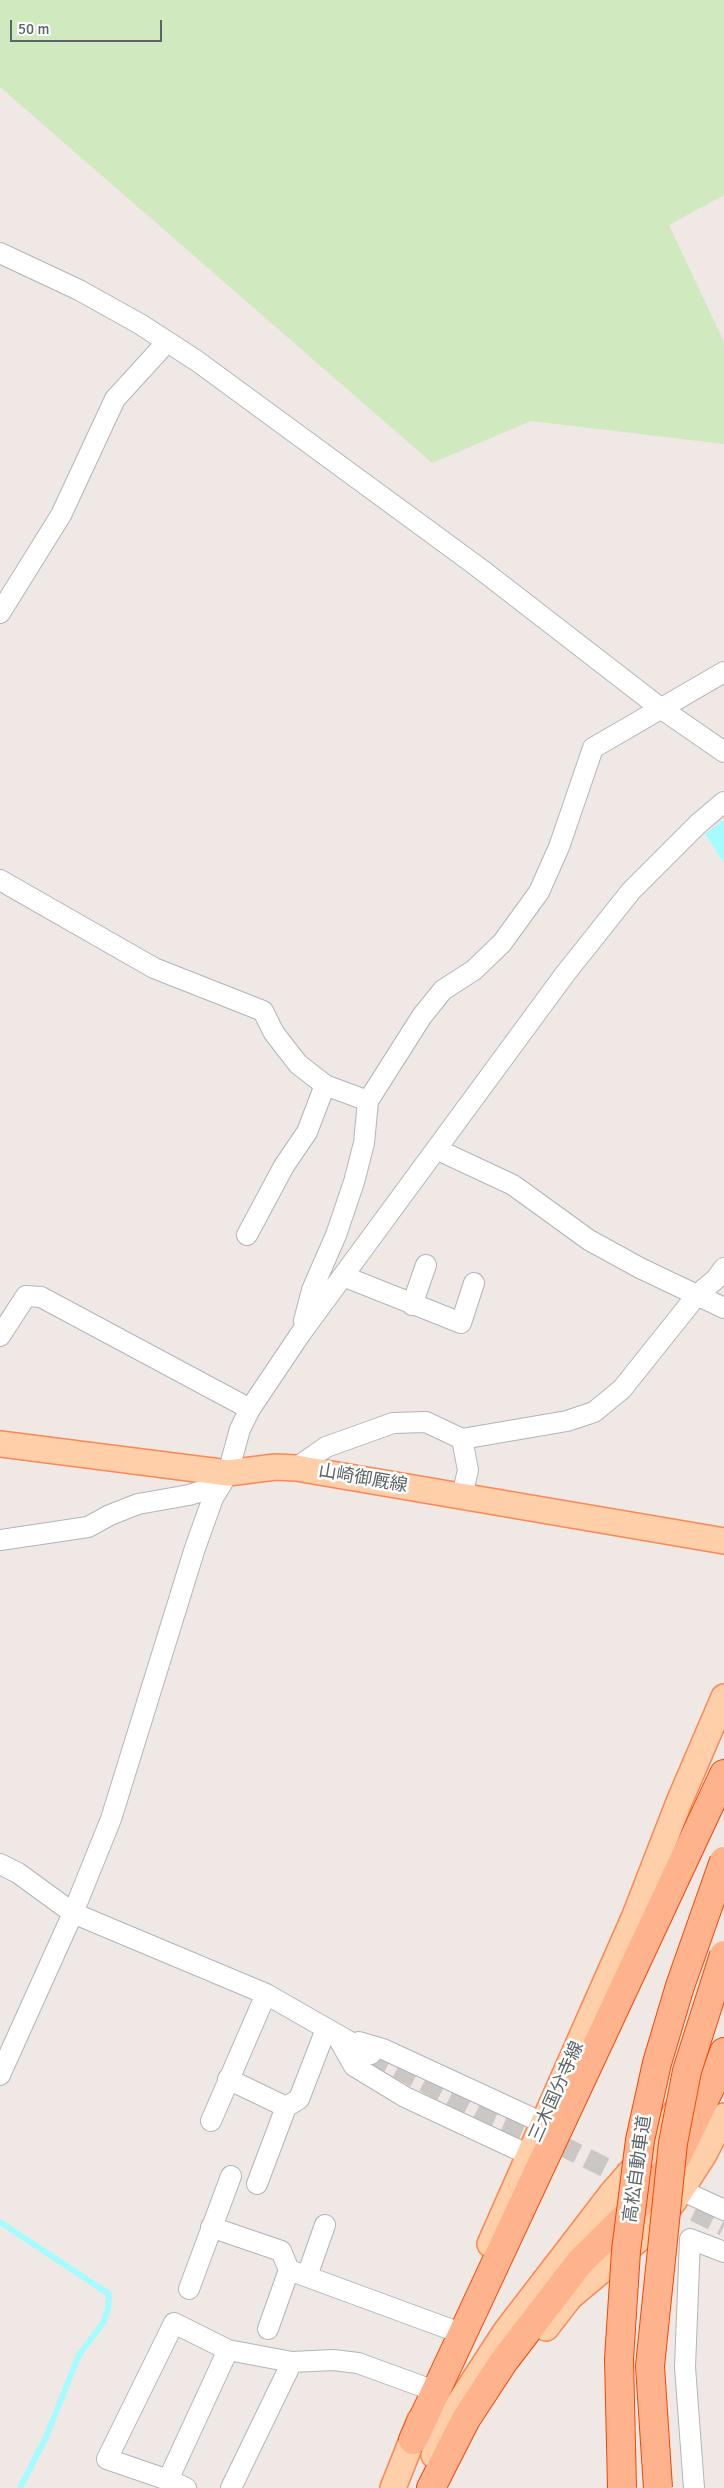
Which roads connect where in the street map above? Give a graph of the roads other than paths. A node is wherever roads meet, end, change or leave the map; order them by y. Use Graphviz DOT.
graph roads {
  1 [pos="1,254"];
  2 [pos="167,342"];
  3 [pos="0,613"];
  4 [pos="724,672"];
  5 [pos="659,707"];
  6 [pos="724,752"];
  7 [pos="724,802"];
  8 [pos="0,880"];
  9 [pos="325,1085"];
  10 [pos="368,1102"];
  11 [pos="436,1149"];
  12 [pos="247,1234"];
  13 [pos="426,1265"];
  14 [pos="724,1268"];
  15 [pos="343,1276"];
  16 [pos="474,1283"];
  17 [pos="697,1295"];
  18 [pos="412,1304"];
  19 [pos="724,1308"];
  20 [pos="300,1333"];
  21 [pos="0,1336"];
  22 [pos="250,1409"];
  23 [pos="462,1439"];
  24 [pos="0,1444"];
  25 [pos="296,1468"];
  26 [pos="224,1479"];
  27 [pos="462,1496"];
  28 [pos="0,1540"];
  29 [pos="724,1541"];
  30 [pos="724,1697"];
  31 [pos="724,1774"];
  32 [pos="724,1861"];
  33 [pos="0,1864"];
  34 [pos="73,1913"];
  35 [pos="724,1955"];
  36 [pos="266,1994"];
  37 [pos="724,1996"];
  38 [pos="332,2032"];
  39 [pos="724,2052"];
  40 [pos="371,2054"];
  41 [pos="0,2075"];
  42 [pos="228,2079"];
  43 [pos="286,2107"];
  44 [pos="724,2116"];
  45 [pos="211,2121"];
  46 [pos="544,2123"];
  47 [pos="529,2155"];
  48 [pos="231,2176"];
  49 [pos="257,2184"];
  50 [pos="681,2190"];
  51 [pos="724,2210"];
  52 [pos="325,2225"];
  53 [pos="211,2227"];
  54 [pos="724,2252"];
  55 [pos="298,2273"];
  56 [pos="189,2289"];
  57 [pos="268,2329"];
  58 [pos="455,2331"];
  59 [pos="228,2350"];
  60 [pos="292,2362"];
  61 [pos="432,2390"];
  62 [pos="413,2440"];
  63 [pos="177,2484"];
  64 [pos="231,2488"];
  65 [pos="393,2488"];
  66 [pos="419,2488"];
  67 [pos="431,2488"];
  68 [pos="441,2488"];
  69 [pos="622,2488"];
  70 [pos="658,2488"];
  71 [pos="694,2488"];
  1 -- 2 [label="street"];
  2 -- 3 [label="street"];
  2 -- 5 [label="street"];
  4 -- 5 [label="street"];
  5 -- 6 [label="street"];
  5 -- 10 [label="street"];
  7 -- 11 [label="street"];
  8 -- 9 [label="street"];
  9 -- 10 [label="street"];
  9 -- 12 [label="street"];
  10 -- 20 [label="street"];
  11 -- 15 [label="street"];
  11 -- 17 [label="street"];
  13 -- 18 [label="street"];
  14 -- 17 [label="street"];
  15 -- 18 [label="street"];
  15 -- 20 [label="street"];
  16 -- 18 [label="street"];
  17 -- 19 [label="street"];
  17 -- 23 [label="street"];
  20 -- 22 [label="street"];
  21 -- 22 [label="street"];
  22 -- 26 [label="street"];
  23 -- 25 [label="street"];
  23 -- 27 [label="street"];
  24 -- 26 [label="main road, 山崎御厩線"];
  25 -- 26 [label="main road, 山崎御厩線"];
  25 -- 27 [label="main road, 山崎御厩線"];
  26 -- 28 [label="street"];
  26 -- 34 [label="street"];
  27 -- 29 [label="main road, 山崎御厩線"];
  30 -- 46 [label="main road, 三木国分寺線"];
  31 -- 62 [label="highway"];
  32 -- 69 [label="highway, 高松自動車道, bridge"];
  33 -- 34 [label="street"];
  34 -- 36 [label="street"];
  34 -- 41 [label="street"];
  35 -- 70 [label="highway, 高松自動車道, bridge"];
  36 -- 38 [label="street"];
  36 -- 42 [label="street"];
  37 -- 66 [label="main road"];
  38 -- 40 [label="street"];
  38 -- 43 [label="street"];
  38 -- 46 [label="street"];
  38 -- 47 [label="street"];
  39 -- 67 [label="highway"];
  42 -- 43 [label="street"];
  42 -- 45 [label="street"];
  43 -- 49 [label="street"];
  44 -- 50 [label="main road"];
  46 -- 47 [label="main road, 三木国分寺線"];
  47 -- 58 [label="main road, 三木国分寺線"];
  48 -- 53 [label="street"];
  50 -- 51 [label="street"];
  50 -- 68 [label="main road"];
  52 -- 55 [label="street"];
  53 -- 55 [label="street"];
  53 -- 56 [label="street"];
  54 -- 71 [label="street"];
  55 -- 57 [label="street"];
  55 -- 58 [label="street"];
  58 -- 61 [label="main road, 三木国分寺線"];
  59 -- 60 [label="street"];
  59 -- 63 [label="street"];
  59 -- 63 [label="street"];
  60 -- 61 [label="street"];
  60 -- 64 [label="street"];
  61 -- 62 [label="main road, 三木国分寺線"];
  62 -- 65 [label="main road, 三木国分寺線"];
}
